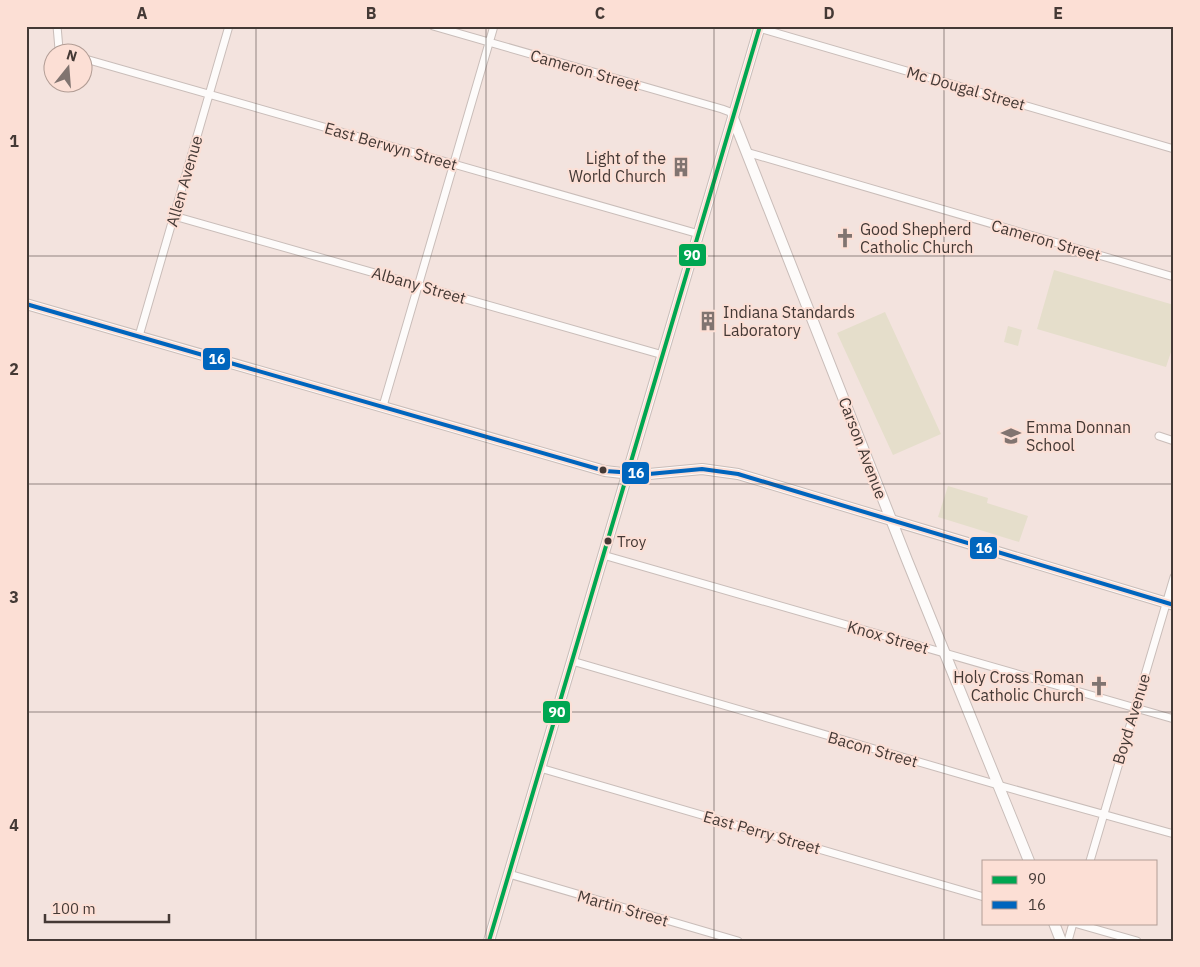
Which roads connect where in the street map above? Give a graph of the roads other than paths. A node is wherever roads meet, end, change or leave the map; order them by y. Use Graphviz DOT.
graph roads {
  1 [pos="57,26"];
  2 [pos="229,26"];
  3 [pos="433,26"];
  4 [pos="494,26"];
  5 [pos="759,27"];
  6 [pos="58,42"];
  7 [pos="489,42"];
  8 [pos="92,61"];
  9 [pos="210,94"];
  10 [pos="733,118"];
  11 [pos="1174,149"];
  12 [pos="746,152"];
  13 [pos="454,164"];
  14 [pos="174,216"];
  15 [pos="699,234"];
  16 [pos="1174,276"];
  17 [pos="418,285"];
  18 [pos="26,304"];
  19 [pos="139,336"];
  20 [pos="663,355"];
  21 [pos="383,406"];
  22 [pos="1159,436"];
  23 [pos="1174,441"];
  24 [pos="628,474"];
  25 [pos="891,520"];
  26 [pos="603,555"];
  27 [pos="1174,577"];
  28 [pos="1170,604"];
  29 [pos="946,654"];
  30 [pos="572,661"];
  31 [pos="1134,708"];
  32 [pos="1174,719"];
  33 [pos="540,768"];
  34 [pos="998,785"];
  35 [pos="1103,814"];
  36 [pos="1174,834"];
  37 [pos="1029,860"];
  38 [pos="1090,860"];
  39 [pos="509,874"];
  40 [pos="982,896"];
  41 [pos="1054,924"];
  42 [pos="1074,924"];
  43 [pos="1077,924"];
  44 [pos="489,941"];
  45 [pos="738,941"];
  46 [pos="1061,941"];
  47 [pos="1068,941"];
  48 [pos="1136,941"];
  1 -- 6 [label="street"];
  2 -- 9 [label="street, Allen Avenue"];
  3 -- 7 [label="street, Cameron Street"];
  4 -- 7 [label="street"];
  5 -- 10 [label="main road"];
  5 -- 11 [label="street, Mc Dougal Street"];
  7 -- 10 [label="street, Cameron Street"];
  7 -- 13 [label="street"];
  8 -- 9 [label="street, East Berwyn Street"];
  9 -- 13 [label="street, East Berwyn Street"];
  9 -- 14 [label="street, Allen Avenue"];
  10 -- 12 [label="main road, Carson Avenue"];
  10 -- 15 [label="main road"];
  12 -- 16 [label="street, Cameron Street"];
  12 -- 25 [label="main road, Carson Avenue"];
  13 -- 15 [label="street, East Berwyn Street"];
  13 -- 17 [label="street"];
  14 -- 17 [label="street, Albany Street"];
  14 -- 19 [label="street, Allen Avenue"];
  15 -- 20 [label="main road"];
  17 -- 20 [label="street, Albany Street"];
  17 -- 21 [label="street"];
  18 -- 19 [label="main road"];
  19 -- 21 [label="main road"];
  20 -- 24 [label="main road"];
  21 -- 24 [label="main road"];
  22 -- 23 [label="street"];
  24 -- 25 [label="main road"];
  24 -- 26 [label="main road"];
  25 -- 28 [label="main road"];
  25 -- 29 [label="main road, Carson Avenue"];
  26 -- 29 [label="street, Knox Street"];
  26 -- 30 [label="main road"];
  27 -- 28 [label="street, Boyd Avenue"];
  28 -- 31 [label="street, Boyd Avenue"];
  29 -- 31 [label="street, Knox Street"];
  29 -- 34 [label="main road, Carson Avenue"];
  30 -- 33 [label="main road"];
  30 -- 34 [label="street, Bacon Street"];
  31 -- 32 [label="street, Knox Street"];
  31 -- 35 [label="street, Boyd Avenue"];
  33 -- 39 [label="main road"];
  33 -- 40 [label="street, East Perry Street"];
  34 -- 35 [label="street, Bacon Street"];
  34 -- 37 [label="main road, Carson Avenue"];
  35 -- 36 [label="street, Bacon Street"];
  35 -- 38 [label="street, Boyd Avenue"];
  39 -- 44 [label="main road"];
  39 -- 45 [label="street, Martin Street"];
  41 -- 46 [label="main road"];
  42 -- 47 [label="street"];
  43 -- 48 [label="street"];
}
